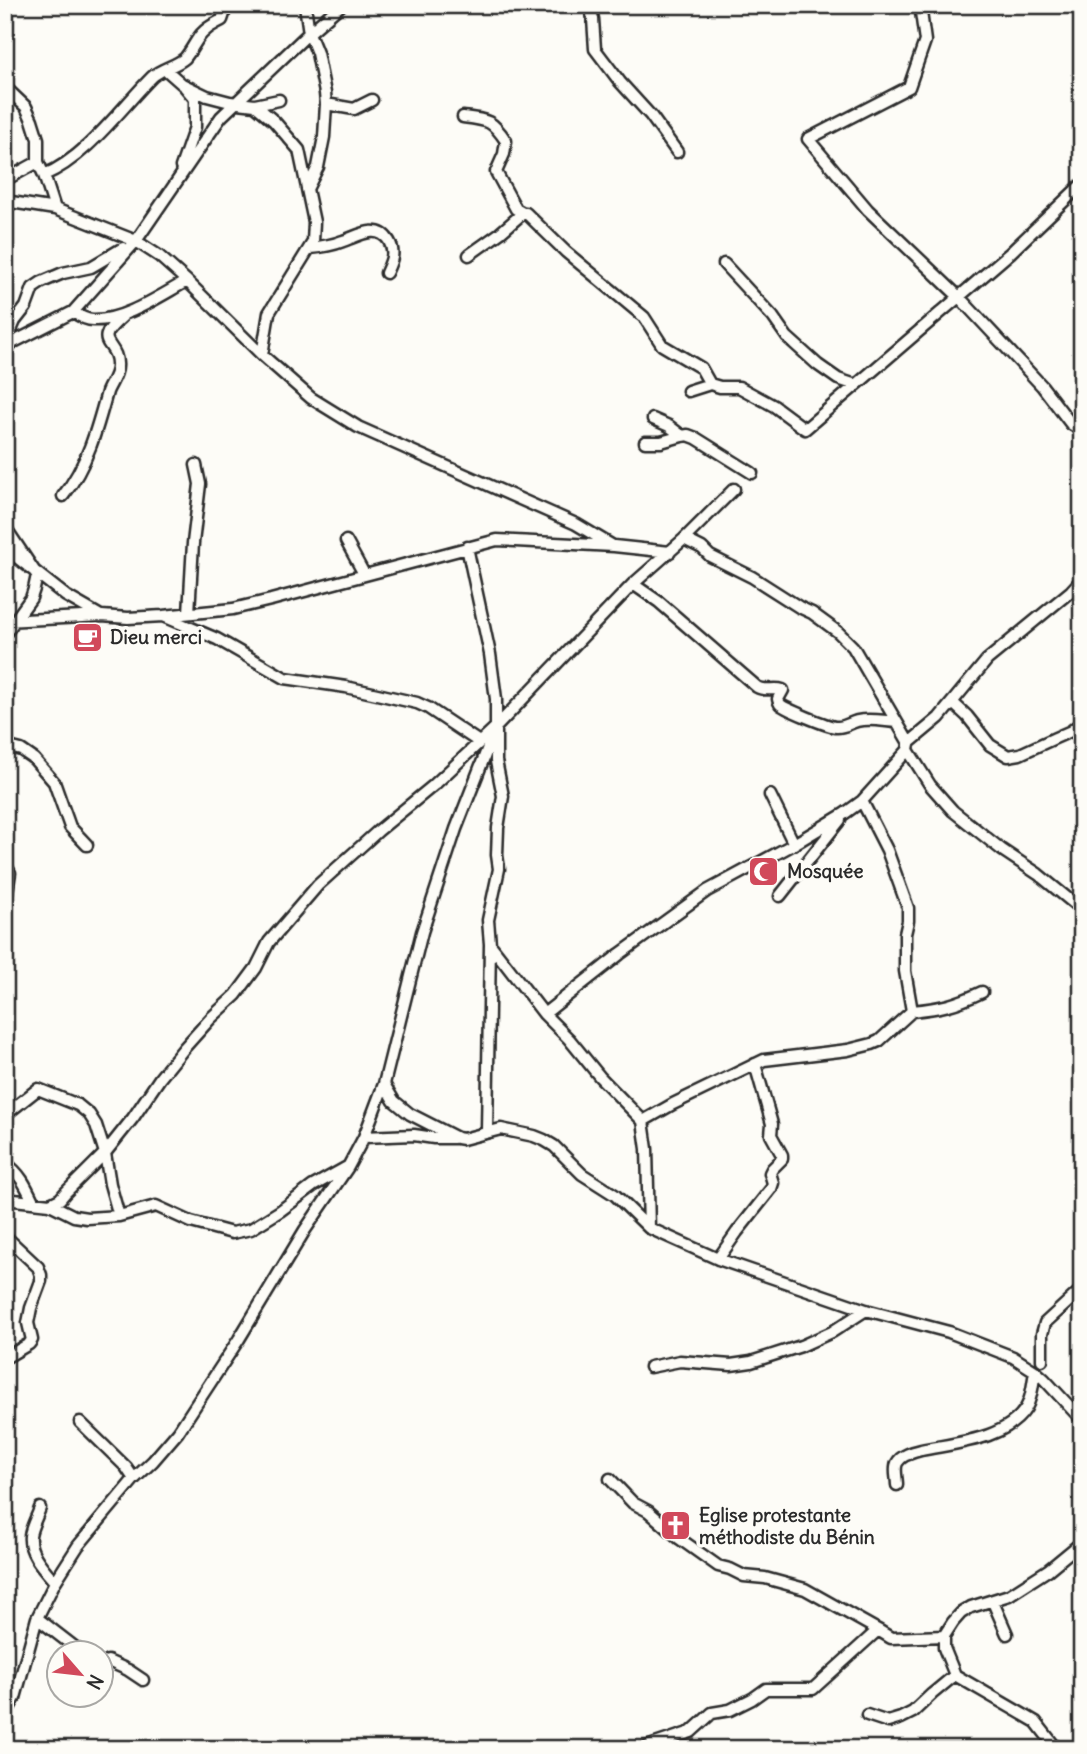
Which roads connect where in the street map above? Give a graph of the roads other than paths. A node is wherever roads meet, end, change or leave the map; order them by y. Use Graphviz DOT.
graph roads {
  1 [pos="227,5"];
  2 [pos="305,5"];
  3 [pos="341,5"];
  4 [pos="590,5"];
  5 [pos="920,5"];
  6 [pos="309,33"];
  7 [pos="165,69"];
  8 [pos="182,84"];
  9 [pos="5,87"];
  10 [pos="279,100"];
  11 [pos="372,100"];
  12 [pos="236,103"];
  13 [pos="326,104"];
  14 [pos="255,105"];
  15 [pos="463,117"];
  16 [pos="677,152"];
  17 [pos="38,162"];
  18 [pos="44,175"];
  19 [pos="5,180"];
  20 [pos="175,183"];
  21 [pos="1082,184"];
  22 [pos="307,189"];
  23 [pos="5,201"];
  24 [pos="55,209"];
  25 [pos="523,213"];
  26 [pos="136,241"];
  27 [pos="310,248"];
  28 [pos="469,255"];
  29 [pos="724,264"];
  30 [pos="386,273"];
  31 [pos="187,281"];
  32 [pos="958,296"];
  33 [pos="73,312"];
  34 [pos="128,312"];
  35 [pos="5,346"];
  36 [pos="262,355"];
  37 [pos="710,384"];
  38 [pos="856,385"];
  39 [pos="688,391"];
  40 [pos="653,419"];
  41 [pos="1082,431"];
  42 [pos="682,436"];
  43 [pos="645,442"];
  44 [pos="196,465"];
  45 [pos="752,472"];
  46 [pos="734,489"];
  47 [pos="63,496"];
  48 [pos="5,529"];
  49 [pos="684,539"];
  50 [pos="345,541"];
  51 [pos="614,546"];
  52 [pos="467,547"];
  53 [pos="5,548"];
  54 [pos="670,552"];
  55 [pos="364,574"];
  56 [pos="37,575"];
  57 [pos="1082,579"];
  58 [pos="633,584"];
  59 [pos="189,613"];
  60 [pos="102,616"];
  61 [pos="163,616"];
  62 [pos="9,622"];
  63 [pos="5,634"];
  64 [pos="939,718"];
  65 [pos="896,722"];
  66 [pos="1082,722"];
  67 [pos="496,727"];
  68 [pos="479,742"];
  69 [pos="5,746"];
  70 [pos="909,746"];
  71 [pos="770,795"];
  72 [pos="862,800"];
  73 [pos="844,814"];
  74 [pos="794,844"];
  75 [pos="87,845"];
  76 [pos="5,864"];
  77 [pos="5,896"];
  78 [pos="780,896"];
  79 [pos="1082,910"];
  80 [pos="490,944"];
  81 [pos="982,992"];
  82 [pos="912,1011"];
  83 [pos="544,1014"];
  84 [pos="755,1064"];
  85 [pos="384,1084"];
  86 [pos="5,1115"];
  87 [pos="643,1121"];
  88 [pos="486,1132"];
  89 [pos="364,1137"];
  90 [pos="457,1138"];
  91 [pos="105,1153"];
  92 [pos="5,1163"];
  93 [pos="348,1167"];
  94 [pos="5,1199"];
  95 [pos="33,1201"];
  96 [pos="50,1204"];
  97 [pos="119,1216"];
  98 [pos="649,1228"];
  99 [pos="5,1236"];
  100 [pos="718,1259"];
  101 [pos="1082,1289"];
  102 [pos="866,1310"];
  103 [pos="5,1358"];
  104 [pos="1042,1360"];
  105 [pos="650,1367"];
  106 [pos="1035,1371"];
  107 [pos="1082,1420"];
  108 [pos="80,1422"];
  109 [pos="135,1479"];
  110 [pos="610,1479"];
  111 [pos="897,1485"];
  112 [pos="40,1508"];
  113 [pos="1082,1542"];
  114 [pos="55,1583"];
  115 [pos="993,1602"];
  116 [pos="37,1618"];
  117 [pos="878,1630"];
  118 [pos="1007,1634"];
  119 [pos="944,1636"];
  120 [pos="62,1638"];
  121 [pos="116,1664"];
  122 [pos="956,1675"];
  123 [pos="143,1680"];
  124 [pos="5,1715"];
  125 [pos="867,1715"];
  126 [pos="645,1749"];
  127 [pos="1057,1749"];
  1 -- 7 [label="street"];
  2 -- 6 [label="street"];
  3 -- 6 [label="street"];
  4 -- 16 [label="street"];
  5 -- 32 [label="street"];
  6 -- 12 [label="street"];
  6 -- 13 [label="street"];
  7 -- 8 [label="street"];
  7 -- 18 [label="street"];
  8 -- 12 [label="street"];
  8 -- 20 [label="street"];
  9 -- 17 [label="street"];
  10 -- 14 [label="street"];
  11 -- 13 [label="street"];
  12 -- 14 [label="street"];
  12 -- 20 [label="street"];
  13 -- 22 [label="street"];
  14 -- 22 [label="street"];
  15 -- 25 [label="street"];
  17 -- 18 [label="street"];
  17 -- 19 [label="street"];
  18 -- 24 [label="street"];
  20 -- 26 [label="street"];
  21 -- 32 [label="street"];
  22 -- 27 [label="street"];
  23 -- 24 [label="street"];
  24 -- 26 [label="street"];
  25 -- 28 [label="street"];
  25 -- 37 [label="street"];
  26 -- 31 [label="street"];
  26 -- 33 [label="street"];
  26 -- 35 [label="street"];
  27 -- 30 [label="street"];
  27 -- 36 [label="street"];
  29 -- 38 [label="street"];
  31 -- 34 [label="street"];
  31 -- 36 [label="street"];
  32 -- 38 [label="street"];
  32 -- 41 [label="street"];
  33 -- 34 [label="street"];
  33 -- 35 [label="street"];
  34 -- 47 [label="street"];
  36 -- 51 [label="street"];
  37 -- 38 [label="street"];
  37 -- 39 [label="street"];
  40 -- 42 [label="street"];
  42 -- 43 [label="street"];
  42 -- 45 [label="street"];
  44 -- 59 [label="street"];
  46 -- 49 [label="street"];
  48 -- 56 [label="street"];
  49 -- 54 [label="street"];
  49 -- 65 [label="street"];
  50 -- 55 [label="street"];
  51 -- 52 [label="street"];
  51 -- 54 [label="street"];
  52 -- 55 [label="street"];
  52 -- 67 [label="street"];
  53 -- 56 [label="street"];
  54 -- 58 [label="street"];
  55 -- 59 [label="street"];
  56 -- 60 [label="street"];
  56 -- 62 [label="street"];
  57 -- 64 [label="street"];
  58 -- 65 [label="street"];
  58 -- 67 [label="street"];
  59 -- 61 [label="street"];
  60 -- 61 [label="street"];
  60 -- 62 [label="street"];
  61 -- 68 [label="street"];
  62 -- 63 [label="street"];
  64 -- 66 [label="street"];
  64 -- 70 [label="street"];
  65 -- 70 [label="street"];
  67 -- 68 [label="street"];
  67 -- 80 [label="street"];
  67 -- 85 [label="street"];
  68 -- 91 [label="street"];
  69 -- 75 [label="street"];
  70 -- 72 [label="street"];
  70 -- 79 [label="street"];
  71 -- 74 [label="street"];
  72 -- 73 [label="street"];
  72 -- 82 [label="street"];
  73 -- 74 [label="street"];
  73 -- 78 [label="street"];
  74 -- 83 [label="street"];
  76 -- 77 [label="street"];
  80 -- 83 [label="street"];
  80 -- 88 [label="street"];
  81 -- 82 [label="street"];
  82 -- 84 [label="street"];
  83 -- 87 [label="street"];
  84 -- 87 [label="street"];
  84 -- 100 [label="street"];
  85 -- 89 [label="street"];
  85 -- 90 [label="street"];
  86 -- 91 [label="street"];
  87 -- 98 [label="street"];
  88 -- 90 [label="street"];
  88 -- 98 [label="street"];
  89 -- 90 [label="street"];
  89 -- 93 [label="street"];
  91 -- 96 [label="street"];
  91 -- 97 [label="street"];
  92 -- 95 [label="street"];
  93 -- 97 [label="street"];
  93 -- 109 [label="street"];
  94 -- 95 [label="street"];
  95 -- 96 [label="street"];
  96 -- 97 [label="street"];
  98 -- 100 [label="street"];
  99 -- 103 [label="street"];
  100 -- 102 [label="street"];
  101 -- 104 [label="street"];
  102 -- 105 [label="street"];
  102 -- 106 [label="street"];
  106 -- 107 [label="street"];
  106 -- 111 [label="street"];
  108 -- 109 [label="street"];
  109 -- 114 [label="street"];
  110 -- 117 [label="street"];
  112 -- 114 [label="street"];
  113 -- 115 [label="street"];
  114 -- 116 [label="street"];
  115 -- 118 [label="street"];
  115 -- 119 [label="street"];
  116 -- 120 [label="street"];
  116 -- 124 [label="street"];
  117 -- 119 [label="street"];
  117 -- 126 [label="street"];
  119 -- 122 [label="street"];
  121 -- 123 [label="street"];
  122 -- 125 [label="street"];
  122 -- 127 [label="street"];
}
